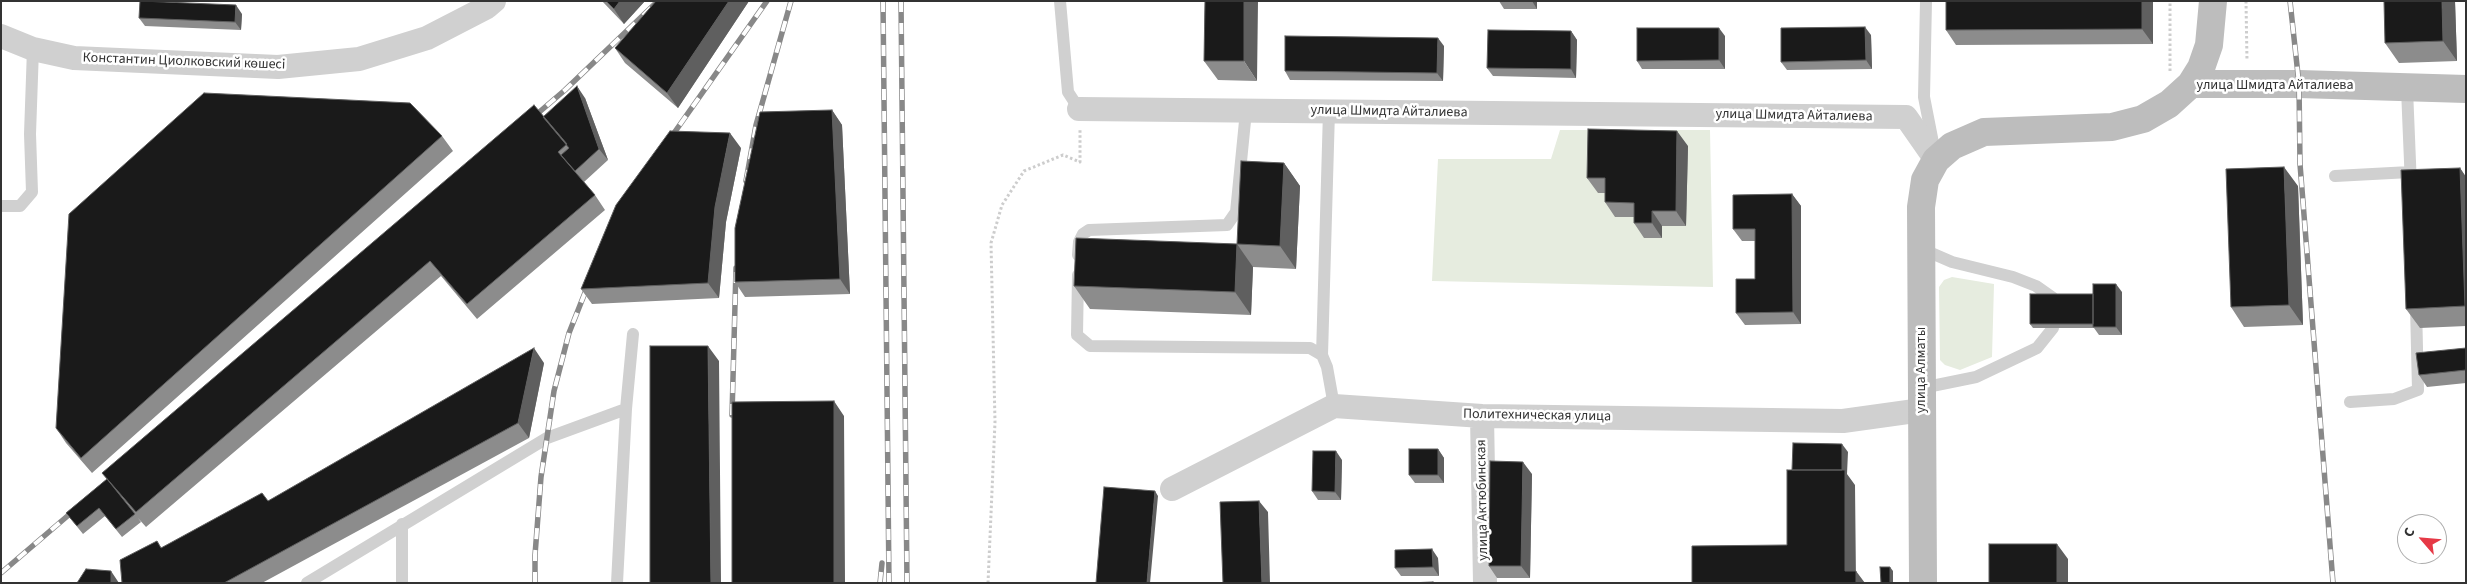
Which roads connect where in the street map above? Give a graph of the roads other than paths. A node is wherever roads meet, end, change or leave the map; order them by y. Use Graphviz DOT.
graph roads {
  1 [pos="494,1"];
  2 [pos="1060,1"];
  3 [pos="1926,1"];
  4 [pos="2213,1"];
  5 [pos="1,36"];
  6 [pos="33,49"];
  7 [pos="2191,84"];
  8 [pos="2407,89"];
  9 [pos="2466,89"];
  10 [pos="1078,109"];
  11 [pos="1246,111"];
  12 [pos="1329,112"];
  13 [pos="1936,160"];
  14 [pos="2410,172"];
  15 [pos="2334,176"];
  16 [pos="2412,202"];
  17 [pos="1,206"];
  18 [pos="1922,249"];
  19 [pos="2415,291"];
  20 [pos="2053,298"];
  21 [pos="2053,328"];
  22 [pos="633,334"];
  23 [pos="1322,355"];
  24 [pos="1922,399"];
  25 [pos="2350,402"];
  26 [pos="1334,406"];
  27 [pos="626,409"];
  28 [pos="1482,416"];
  29 [pos="1172,489"];
  30 [pos="402,524"];
  31 [pos="307,583"];
  32 [pos="402,583"];
  33 [pos="617,583"];
  34 [pos="1485,583"];
  35 [pos="1923,583"];
  1 -- 6 [label="street, Константин Циолковский көшесі"];
  2 -- 10 [label="lane"];
  3 -- 13 [label="lane"];
  4 -- 7 [label="street"];
  5 -- 6 [label="street, Константин Циолковский көшесі"];
  6 -- 17 [label="lane"];
  7 -- 8 [label="street, улица Шмидта Айталиева"];
  7 -- 13 [label="street, улица Шмидта Айталиева"];
  8 -- 9 [label="street, улица Шмидта Айталиева"];
  8 -- 14 [label="lane"];
  10 -- 11 [label="street, улица Шмидта Айталиева"];
  11 -- 12 [label="street, улица Шмидта Айталиева"];
  11 -- 23 [label="lane"];
  12 -- 13 [label="street, улица Шмидта Айталиева"];
  12 -- 23 [label="lane"];
  13 -- 18 [label="street, улица Алматы"];
  14 -- 15 [label="lane"];
  14 -- 16 [label="lane"];
  18 -- 20 [label="lane"];
  18 -- 24 [label="street, улица Алматы"];
  19 -- 25 [label="lane"];
  21 -- 24 [label="lane"];
  22 -- 27 [label="lane"];
  23 -- 26 [label="lane"];
  24 -- 28 [label="street, Политехническая улица"];
  24 -- 35 [label="street, улица Алматы"];
  26 -- 28 [label="street, Политехническая улица"];
  26 -- 29 [label="street"];
  27 -- 30 [label="lane"];
  27 -- 33 [label="lane"];
  28 -- 34 [label="street, улица Актюбинская"];
  30 -- 31 [label="lane"];
  30 -- 32 [label="lane"];
}
